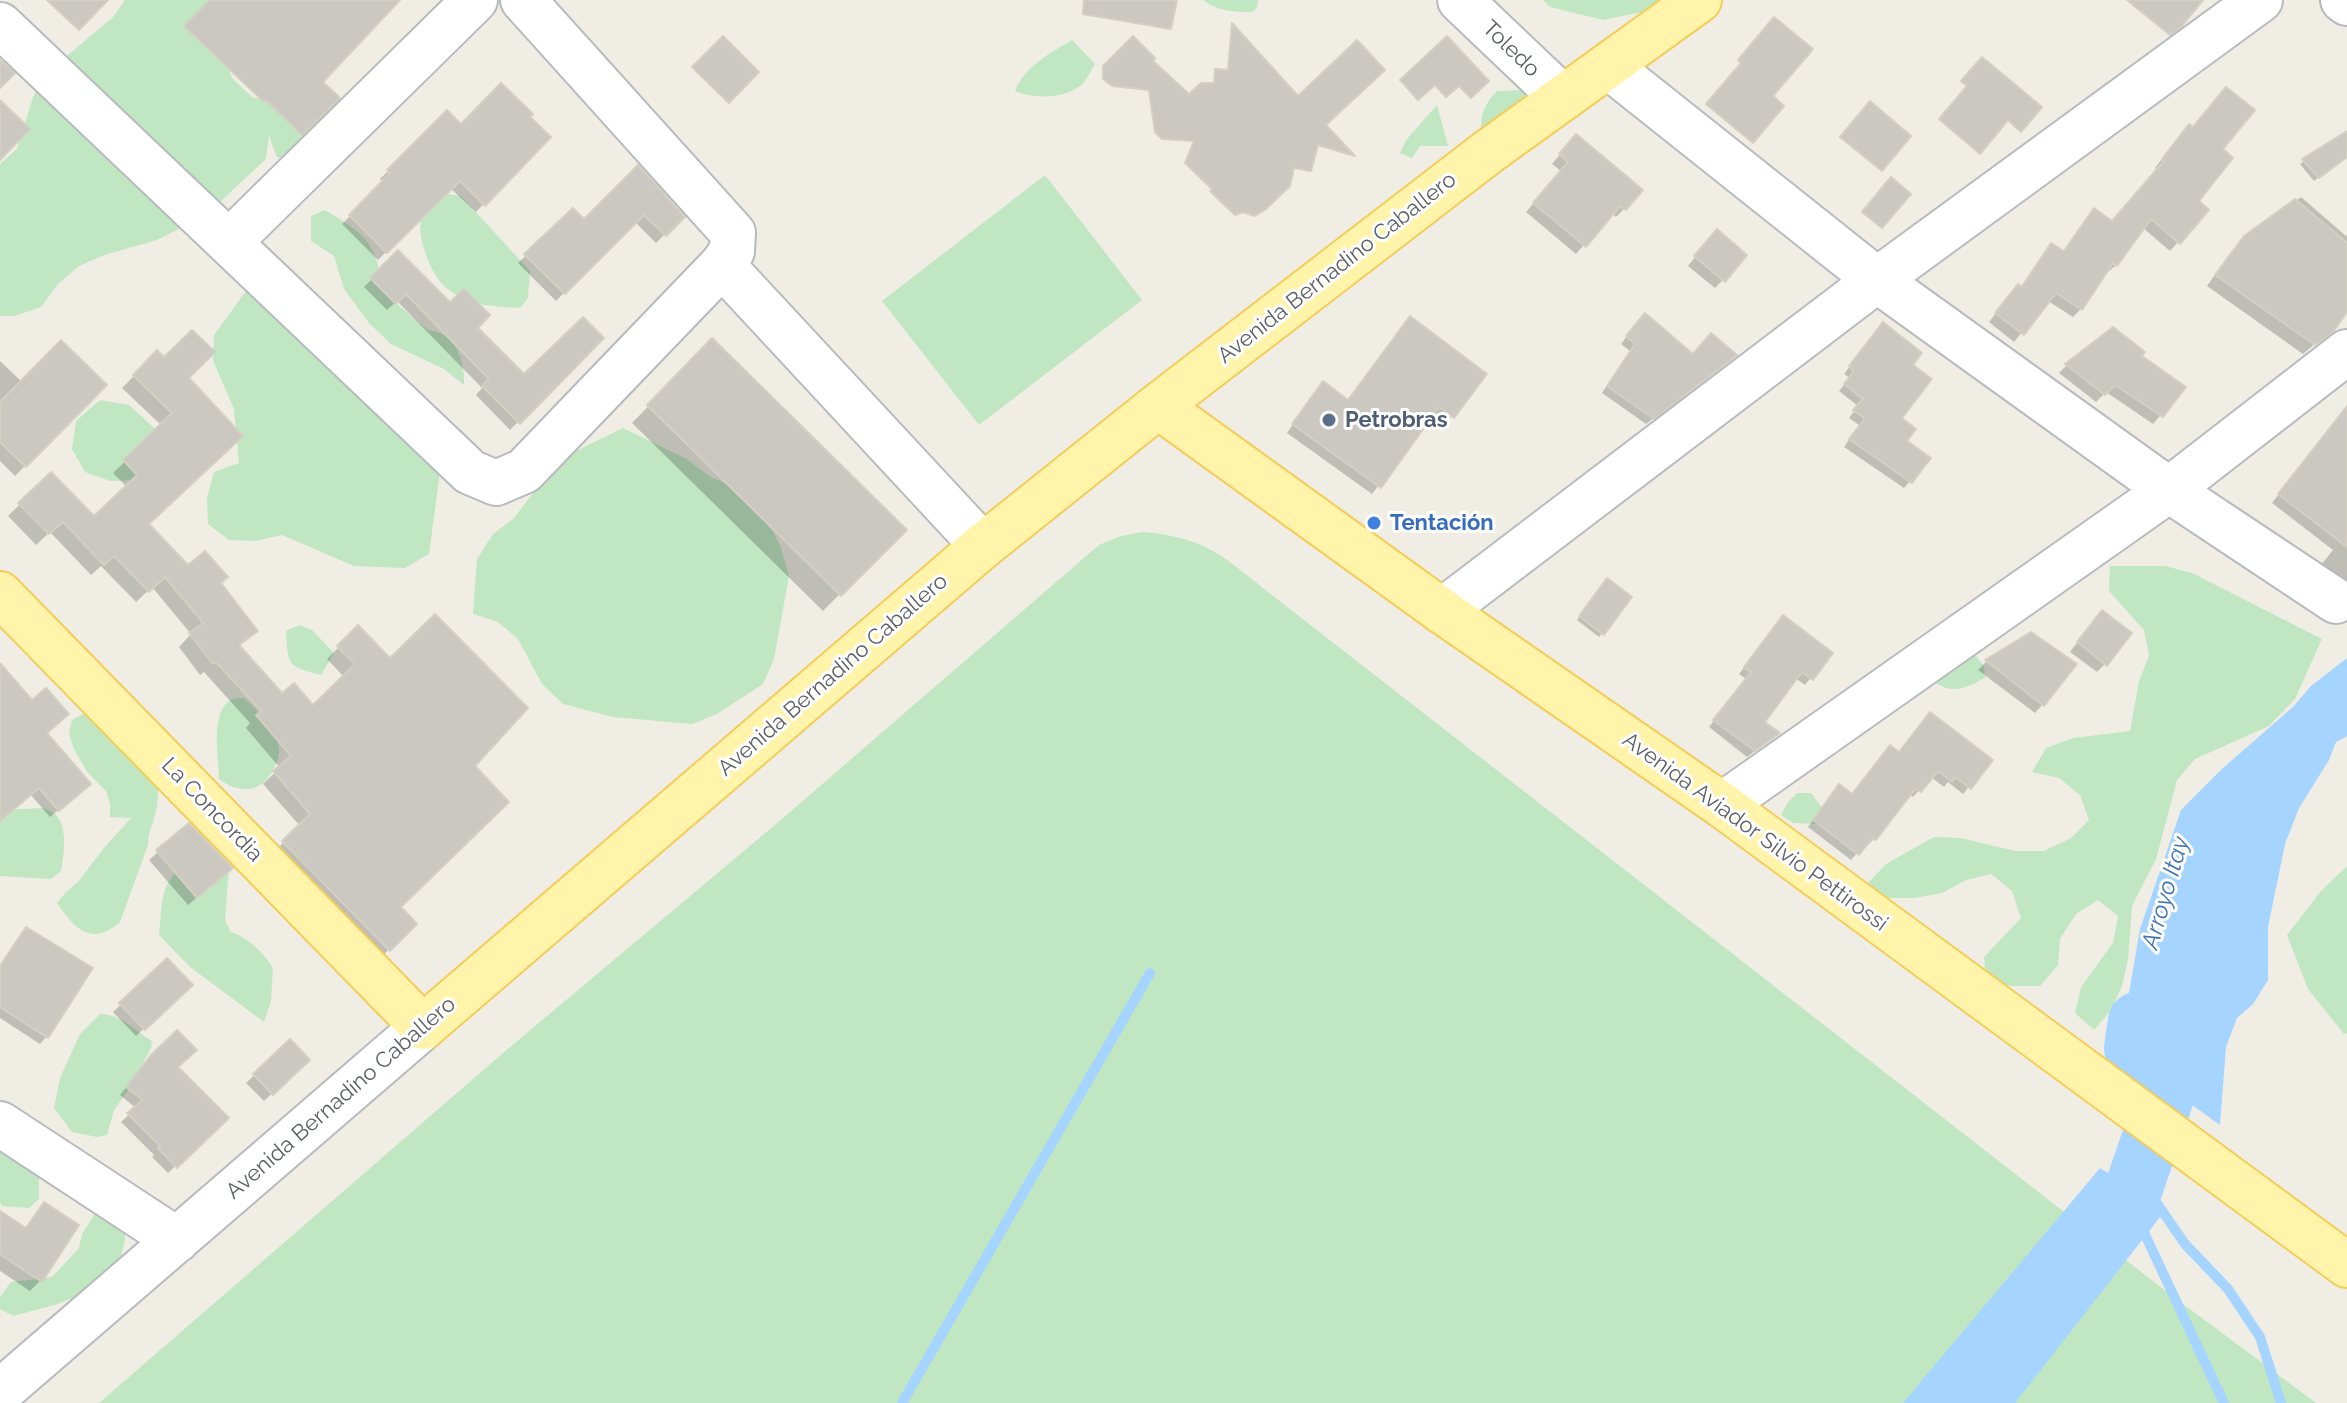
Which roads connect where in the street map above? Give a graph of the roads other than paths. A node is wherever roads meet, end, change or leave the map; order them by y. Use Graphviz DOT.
graph roads {
  1 [pos="475,0"];
  2 [pos="523,0"];
  3 [pos="1460,0"];
  4 [pos="1699,0"];
  5 [pos="2260,0"];
  6 [pos="0,25"];
  7 [pos="1608,66"];
  8 [pos="1563,98"];
  9 [pos="229,242"];
  10 [pos="722,265"];
  11 [pos="1877,280"];
  12 [pos="2347,352"];
  13 [pos="1158,406"];
  14 [pos="2169,490"];
  15 [pos="983,546"];
  16 [pos="0,594"];
  17 [pos="2336,601"];
  18 [pos="1442,611"];
  19 [pos="1722,805"];
  20 [pos="423,1027"];
  21 [pos="0,1124"];
  22 [pos="177,1240"];
  23 [pos="2347,1265"];
  24 [pos="0,1392"];
  1 -- 9 [label="street"];
  2 -- 10 [label="street"];
  3 -- 8 [label="street, Toledo"];
  4 -- 7 [label="main road, Avenida Bernadino Caballero"];
  5 -- 11 [label="street"];
  6 -- 9 [label="street"];
  7 -- 8 [label="main road, Avenida Bernadino Caballero"];
  7 -- 11 [label="street"];
  8 -- 13 [label="main road, Avenida Bernadino Caballero"];
  9 -- 10 [label="street"];
  10 -- 15 [label="street"];
  11 -- 14 [label="street"];
  11 -- 18 [label="street"];
  12 -- 14 [label="street"];
  13 -- 15 [label="main road, Avenida Bernadino Caballero"];
  13 -- 18 [label="main road, Avenida Aviador Silvio Pettirossi"];
  14 -- 17 [label="street"];
  14 -- 19 [label="street"];
  15 -- 20 [label="main road, Avenida Bernadino Caballero"];
  16 -- 20 [label="main road, La Concordia"];
  18 -- 19 [label="main road, Avenida Aviador Silvio Pettirossi"];
  19 -- 23 [label="main road, Avenida Aviador Silvio Pettirossi"];
  20 -- 22 [label="street, Avenida Bernadino Caballero"];
  21 -- 22 [label="street"];
  22 -- 24 [label="street, Avenida Bernadino Caballero"];
}
